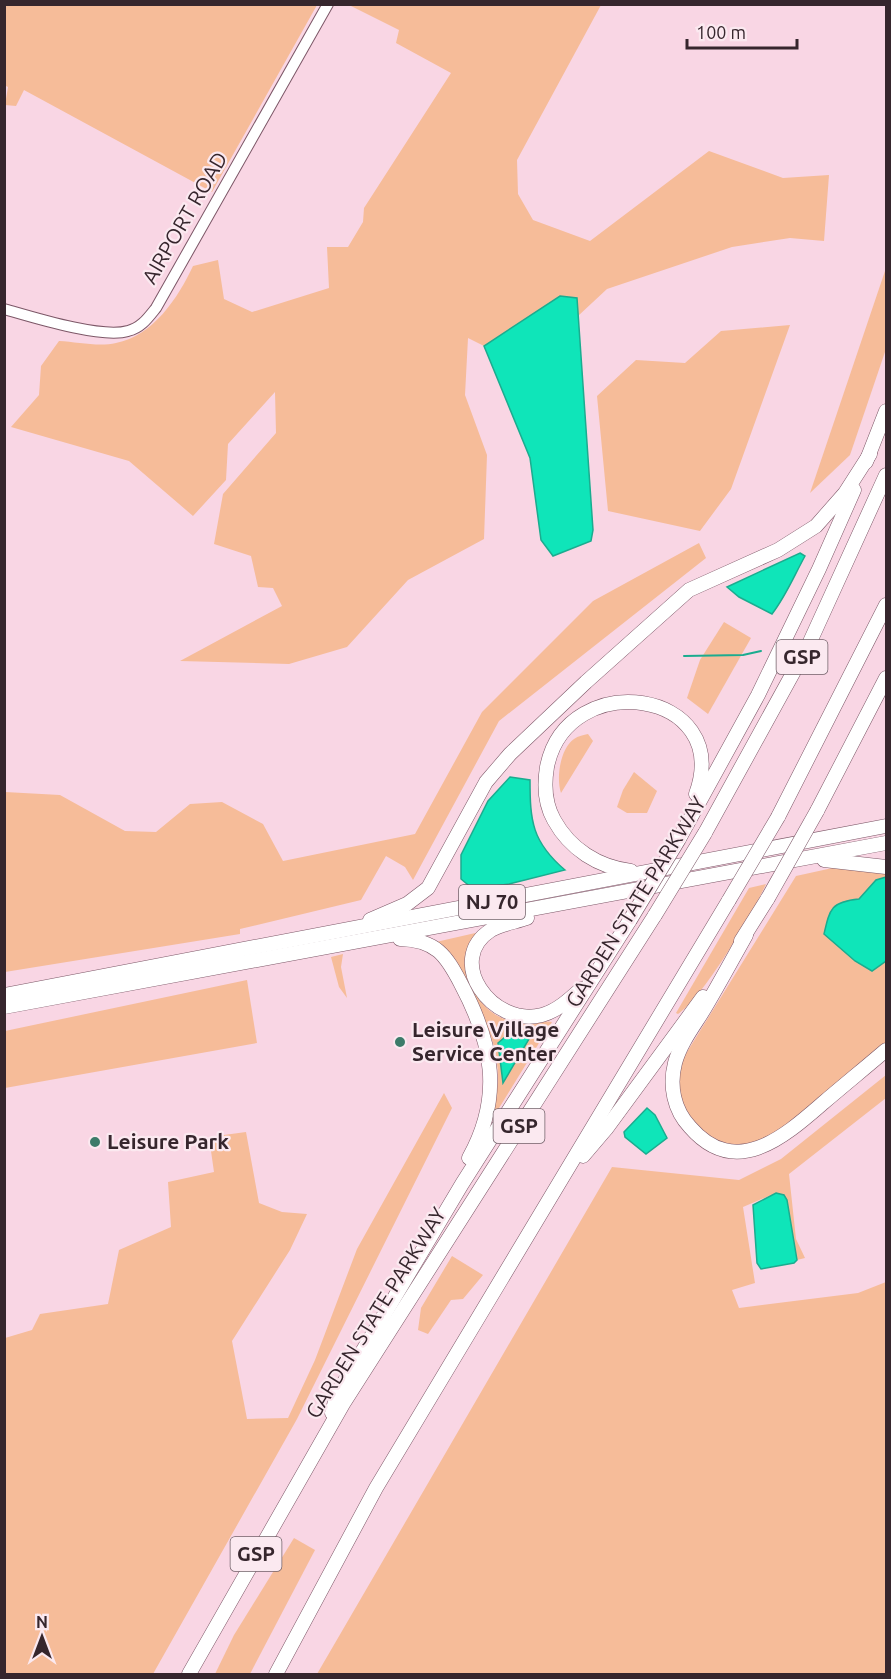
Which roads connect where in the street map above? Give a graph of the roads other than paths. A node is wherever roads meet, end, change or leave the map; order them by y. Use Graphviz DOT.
graph roads {
  1 [pos="328,4"];
  2 [pos="4,309"];
  3 [pos="886,411"];
  4 [pos="870,454"];
  5 [pos="886,475"];
  6 [pos="886,605"];
  7 [pos="886,678"];
  8 [pos="691,817"];
  9 [pos="886,826"];
  10 [pos="886,843"];
  11 [pos="807,859"];
  12 [pos="886,867"];
  13 [pos="641,872"];
  14 [pos="547,907"];
  15 [pos="342,931"];
  16 [pos="746,934"];
  17 [pos="380,938"];
  18 [pos="591,980"];
  19 [pos="4,995"];
  20 [pos="4,1007"];
  21 [pos="886,1050"];
  22 [pos="462,1184"];
  23 [pos="558,1185"];
  24 [pos="325,1435"];
  25 [pos="189,1674"];
  26 [pos="276,1674"];
  1 -- 2 [label="street, AIRPORT ROAD"];
  3 -- 4 [label="highway"];
  4 -- 8 [label="highway"];
  4 -- 15 [label="highway"];
  5 -- 24 [label="highway, GARDEN STATE PARKWAY / GSP, bridge"];
  6 -- 23 [label="highway, GSP, bridge"];
  7 -- 16 [label="highway, bridge"];
  8 -- 13 [label="highway"];
  8 -- 18 [label="highway, bridge"];
  9 -- 13 [label="highway, NJ 70"];
  10 -- 11 [label="highway, NJ 70"];
  11 -- 12 [label="highway"];
  11 -- 14 [label="highway, NJ 70"];
  13 -- 15 [label="highway, NJ 70"];
  14 -- 17 [label="highway, NJ 70"];
  14 -- 18 [label="highway"];
  15 -- 19 [label="highway, NJ 70"];
  16 -- 21 [label="highway"];
  16 -- 23 [label="highway"];
  17 -- 20 [label="highway, NJ 70"];
  17 -- 22 [label="highway"];
  18 -- 22 [label="highway"];
  22 -- 24 [label="highway"];
  23 -- 26 [label="highway, GSP"];
  24 -- 25 [label="highway, GARDEN STATE PARKWAY / GSP"];
}
